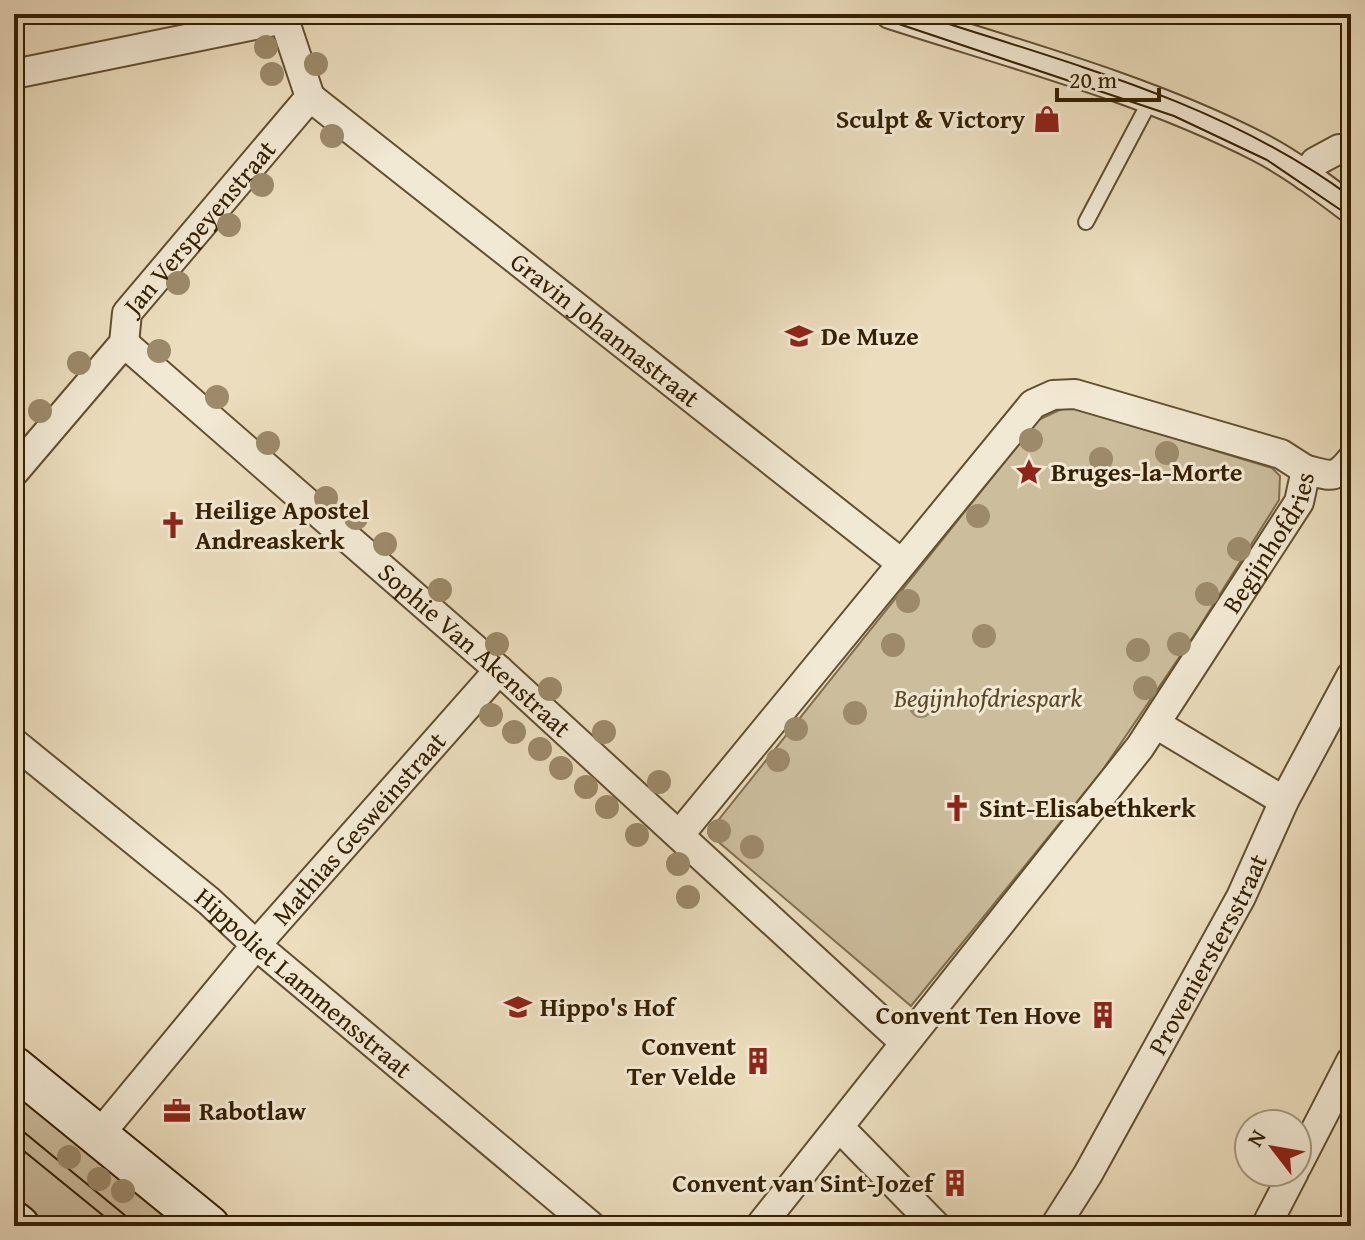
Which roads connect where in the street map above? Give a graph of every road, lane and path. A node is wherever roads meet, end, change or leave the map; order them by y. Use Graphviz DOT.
graph roads {
  1 [pos="890,14"];
  2 [pos="287,17"];
  3 [pos="14,74"];
  4 [pos="310,97"];
  5 [pos="1151,99"];
  6 [pos="1351,152"];
  7 [pos="1306,176"];
  8 [pos="1351,209"];
  9 [pos="1086,222"];
  10 [pos="124,343"];
  11 [pos="1347,469"];
  12 [pos="1306,470"];
  13 [pos="14,472"];
  14 [pos="901,563"];
  15 [pos="499,670"];
  16 [pos="1351,676"];
  17 [pos="1156,724"];
  18 [pos="14,743"];
  19 [pos="1284,801"];
  20 [pos="680,834"];
  21 [pos="256,945"];
  22 [pos="904,1042"];
  23 [pos="1351,1061"];
  24 [pos="14,1067"];
  25 [pos="839,1127"];
  26 [pos="99,1135"];
  27 [pos="1313,1135"];
  28 [pos="1286,1188"];
  29 [pos="14,1222"];
  30 [pos="19,1226"];
  31 [pos="209,1226"];
  32 [pos="591,1226"];
  33 [pos="760,1226"];
  34 [pos="936,1226"];
  35 [pos="1055,1226"];
  36 [pos="1266,1226"];
  1 -- 5 [label="street"];
  2 -- 3 [label="street"];
  2 -- 4 [label="street"];
  4 -- 10 [label="street, Jan Verspeyenstraat"];
  4 -- 14 [label="street, Gravin Johannastraat"];
  5 -- 7 [label="street"];
  5 -- 9 [label="lane"];
  6 -- 7 [label="street"];
  7 -- 8 [label="street"];
  10 -- 13 [label="street, Jan Verspeyenstraat"];
  10 -- 15 [label="street, Sophie Van Akenstraat"];
  11 -- 12 [label="street"];
  12 -- 14 [label="street, Begijnhofdries"];
  12 -- 17 [label="street, Begijnhofdries"];
  14 -- 20 [label="street, Begijnhofdries"];
  15 -- 20 [label="street, Sophie Van Akenstraat"];
  15 -- 21 [label="street, Mathias Gesweinstraat"];
  16 -- 19 [label="street, Provenierstersstraat"];
  17 -- 19 [label="street"];
  17 -- 22 [label="street, Begijnhofdries"];
  18 -- 21 [label="street, Hippoliet Lammensstraat"];
  19 -- 35 [label="street, Provenierstersstraat"];
  20 -- 22 [label="street"];
  21 -- 26 [label="street, Mathias Gesweinstraat"];
  21 -- 32 [label="street, Hippoliet Lammensstraat"];
  22 -- 25 [label="street, Begijnhofdries"];
  23 -- 27 [label="street"];
  24 -- 26 [label="main road"];
  25 -- 33 [label="street, Begijnhofdries"];
  25 -- 34 [label="street"];
  26 -- 31 [label="main road"];
  28 -- 36 [label="street"];
  29 -- 30 [label="main road"];
}
